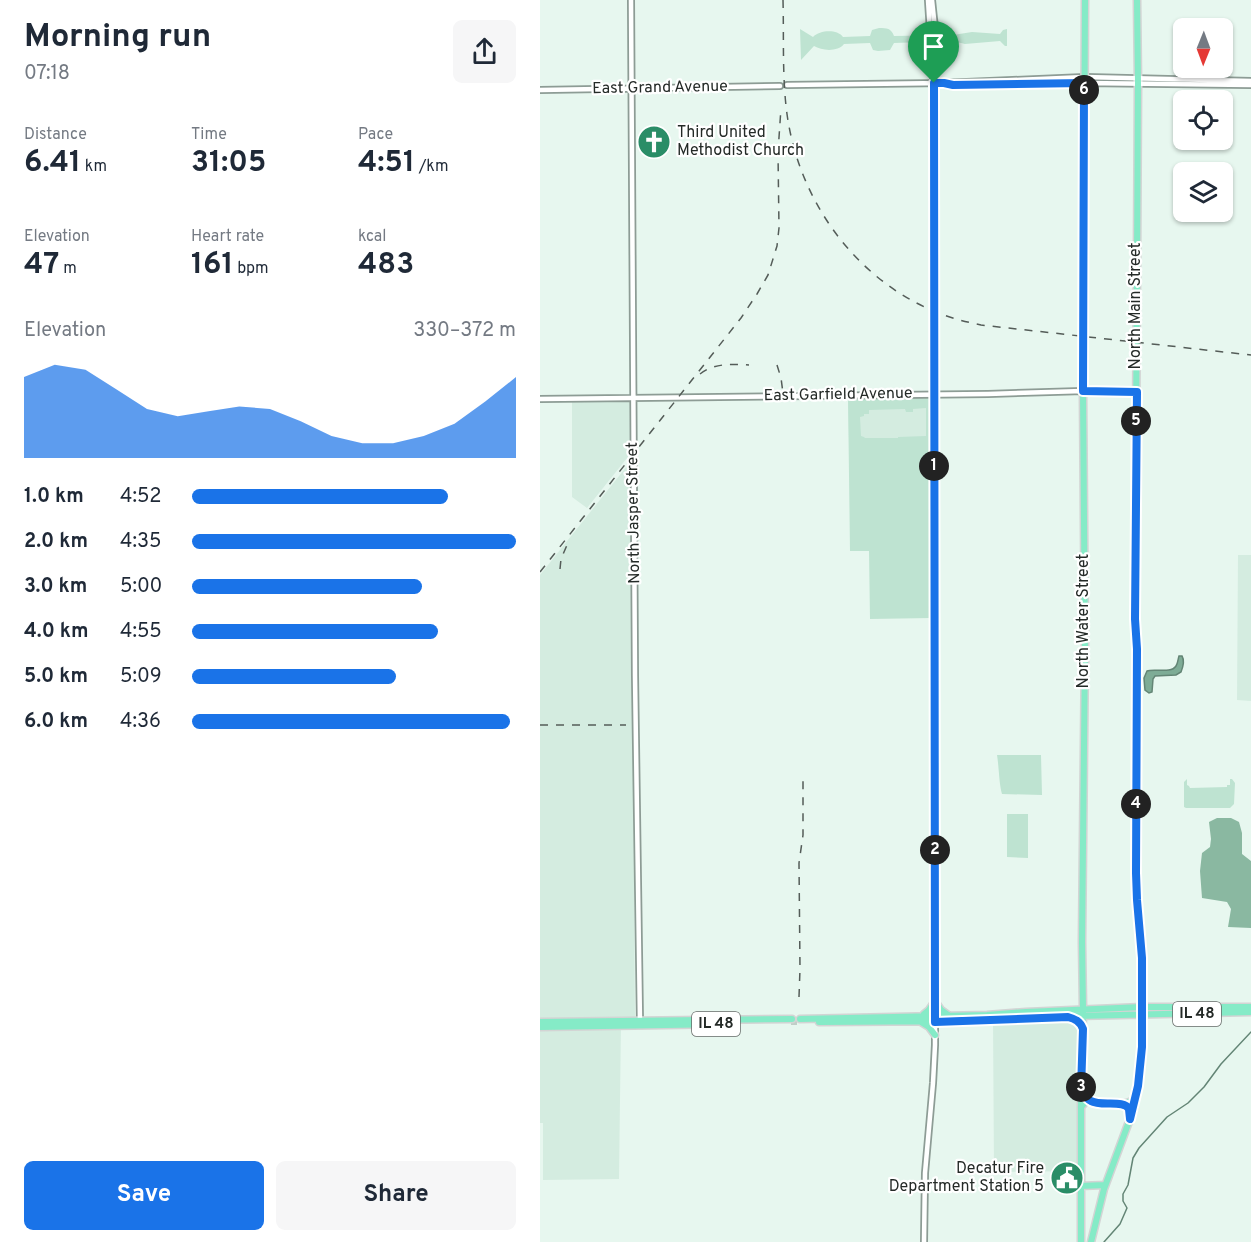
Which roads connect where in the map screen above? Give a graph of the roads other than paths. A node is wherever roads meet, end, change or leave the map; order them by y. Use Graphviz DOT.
graph roads {
  1 [pos="631,0"];
  2 [pos="930,0"];
  3 [pos="1085,0"];
  4 [pos="1137,0"];
  5 [pos="1085,80"];
  6 [pos="1138,80"];
  7 [pos="934,83"];
  8 [pos="1251,83"];
  9 [pos="787,85"];
  10 [pos="780,86"];
  11 [pos="632,88"];
  12 [pos="540,90"];
  13 [pos="1083,391"];
  14 [pos="1137,392"];
  15 [pos="934,394"];
  16 [pos="633,398"];
  17 [pos="540,399"];
  18 [pos="1083,942"];
  19 [pos="1143,992"];
  20 [pos="935,1001"];
  21 [pos="1157,1007"];
  22 [pos="1251,1007"];
  23 [pos="1142,1011"];
  24 [pos="1251,1012"];
  25 [pos="1069,1013"];
  26 [pos="1083,1013"];
  27 [pos="1152,1014"];
  28 [pos="949,1015"];
  29 [pos="935,1018"];
  30 [pos="921,1019"];
  31 [pos="800,1020"];
  32 [pos="792,1021"];
  33 [pos="540,1022"];
  34 [pos="640,1023"];
  35 [pos="540,1027"];
  36 [pos="1142,1027"];
  37 [pos="1083,1029"];
  38 [pos="935,1035"];
  39 [pos="1081,1090"];
  40 [pos="1136,1098"];
  41 [pos="1092,1102"];
  42 [pos="1119,1104"];
  43 [pos="1081,1108"];
  44 [pos="1130,1119"];
  45 [pos="1104,1187"];
  46 [pos="1080,1188"];
  47 [pos="924,1242"];
  48 [pos="1081,1242"];
  49 [pos="1092,1242"];
  1 -- 11 [label="street, North Jasper Street"];
  2 -- 7 [label="street"];
  3 -- 5 [label="main road, North Water Street"];
  4 -- 6 [label="main road, North Main Street"];
  5 -- 6 [label="street"];
  5 -- 7 [label="street"];
  5 -- 13 [label="main road, North Water Street"];
  6 -- 8 [label="street"];
  6 -- 14 [label="main road, North Main Street"];
  7 -- 9 [label="street"];
  7 -- 15 [label="street"];
  10 -- 11 [label="street, East Grand Avenue"];
  11 -- 12 [label="street, East Grand Avenue"];
  11 -- 16 [label="street, North Jasper Street"];
  13 -- 14 [label="street, East Garfield Avenue"];
  13 -- 15 [label="street, East Garfield Avenue"];
  13 -- 18 [label="main road, North Water Street"];
  14 -- 19 [label="main road, North Main Street"];
  15 -- 16 [label="street, East Garfield Avenue"];
  15 -- 20 [label="street"];
  16 -- 17 [label="street, East Garfield Avenue"];
  16 -- 34 [label="street, North Jasper Street"];
  18 -- 25 [label="main road"];
  18 -- 26 [label="main road, North Water Street"];
  19 -- 21 [label="main road"];
  19 -- 23 [label="main road, North Main Street"];
  20 -- 28 [label="main road"];
  20 -- 29 [label="street"];
  20 -- 30 [label="main road"];
  21 -- 22 [label="main road, IL 48"];
  21 -- 23 [label="main road, IL 48"];
  23 -- 26 [label="main road, IL 48"];
  23 -- 26 [label="main road, IL 48"];
  23 -- 27 [label="main road, IL 48"];
  23 -- 36 [label="main road, North Main Street"];
  24 -- 27 [label="main road, IL 48"];
  25 -- 26 [label="main road, IL 48"];
  25 -- 28 [label="main road, IL 48"];
  25 -- 29 [label="main road, IL 48"];
  25 -- 37 [label="main road"];
  26 -- 37 [label="main road, North Water Street"];
  27 -- 36 [label="main road"];
  28 -- 29 [label="main road, IL 48"];
  29 -- 30 [label="main road, IL 48"];
  29 -- 38 [label="street"];
  30 -- 31 [label="main road, IL 48"];
  30 -- 38 [label="main road"];
  32 -- 34 [label="main road, IL 48"];
  33 -- 34 [label="main road, IL 48"];
  34 -- 35 [label="main road, IL 48"];
  36 -- 40 [label="main road, North Main Street"];
  37 -- 39 [label="main road, North Water Street"];
  38 -- 47 [label="street"];
  39 -- 41 [label="main road"];
  39 -- 43 [label="main road, North Water Street"];
  40 -- 42 [label="main road"];
  40 -- 44 [label="main road, North Main Street"];
  41 -- 42 [label="main road"];
  41 -- 43 [label="main road"];
  42 -- 44 [label="main road"];
  43 -- 46 [label="main road, North Water Street"];
  44 -- 45 [label="main road, North Main Street"];
  45 -- 46 [label="main road"];
  45 -- 49 [label="main road, North Main Street"];
  46 -- 48 [label="main road, North Water Street"];
}
